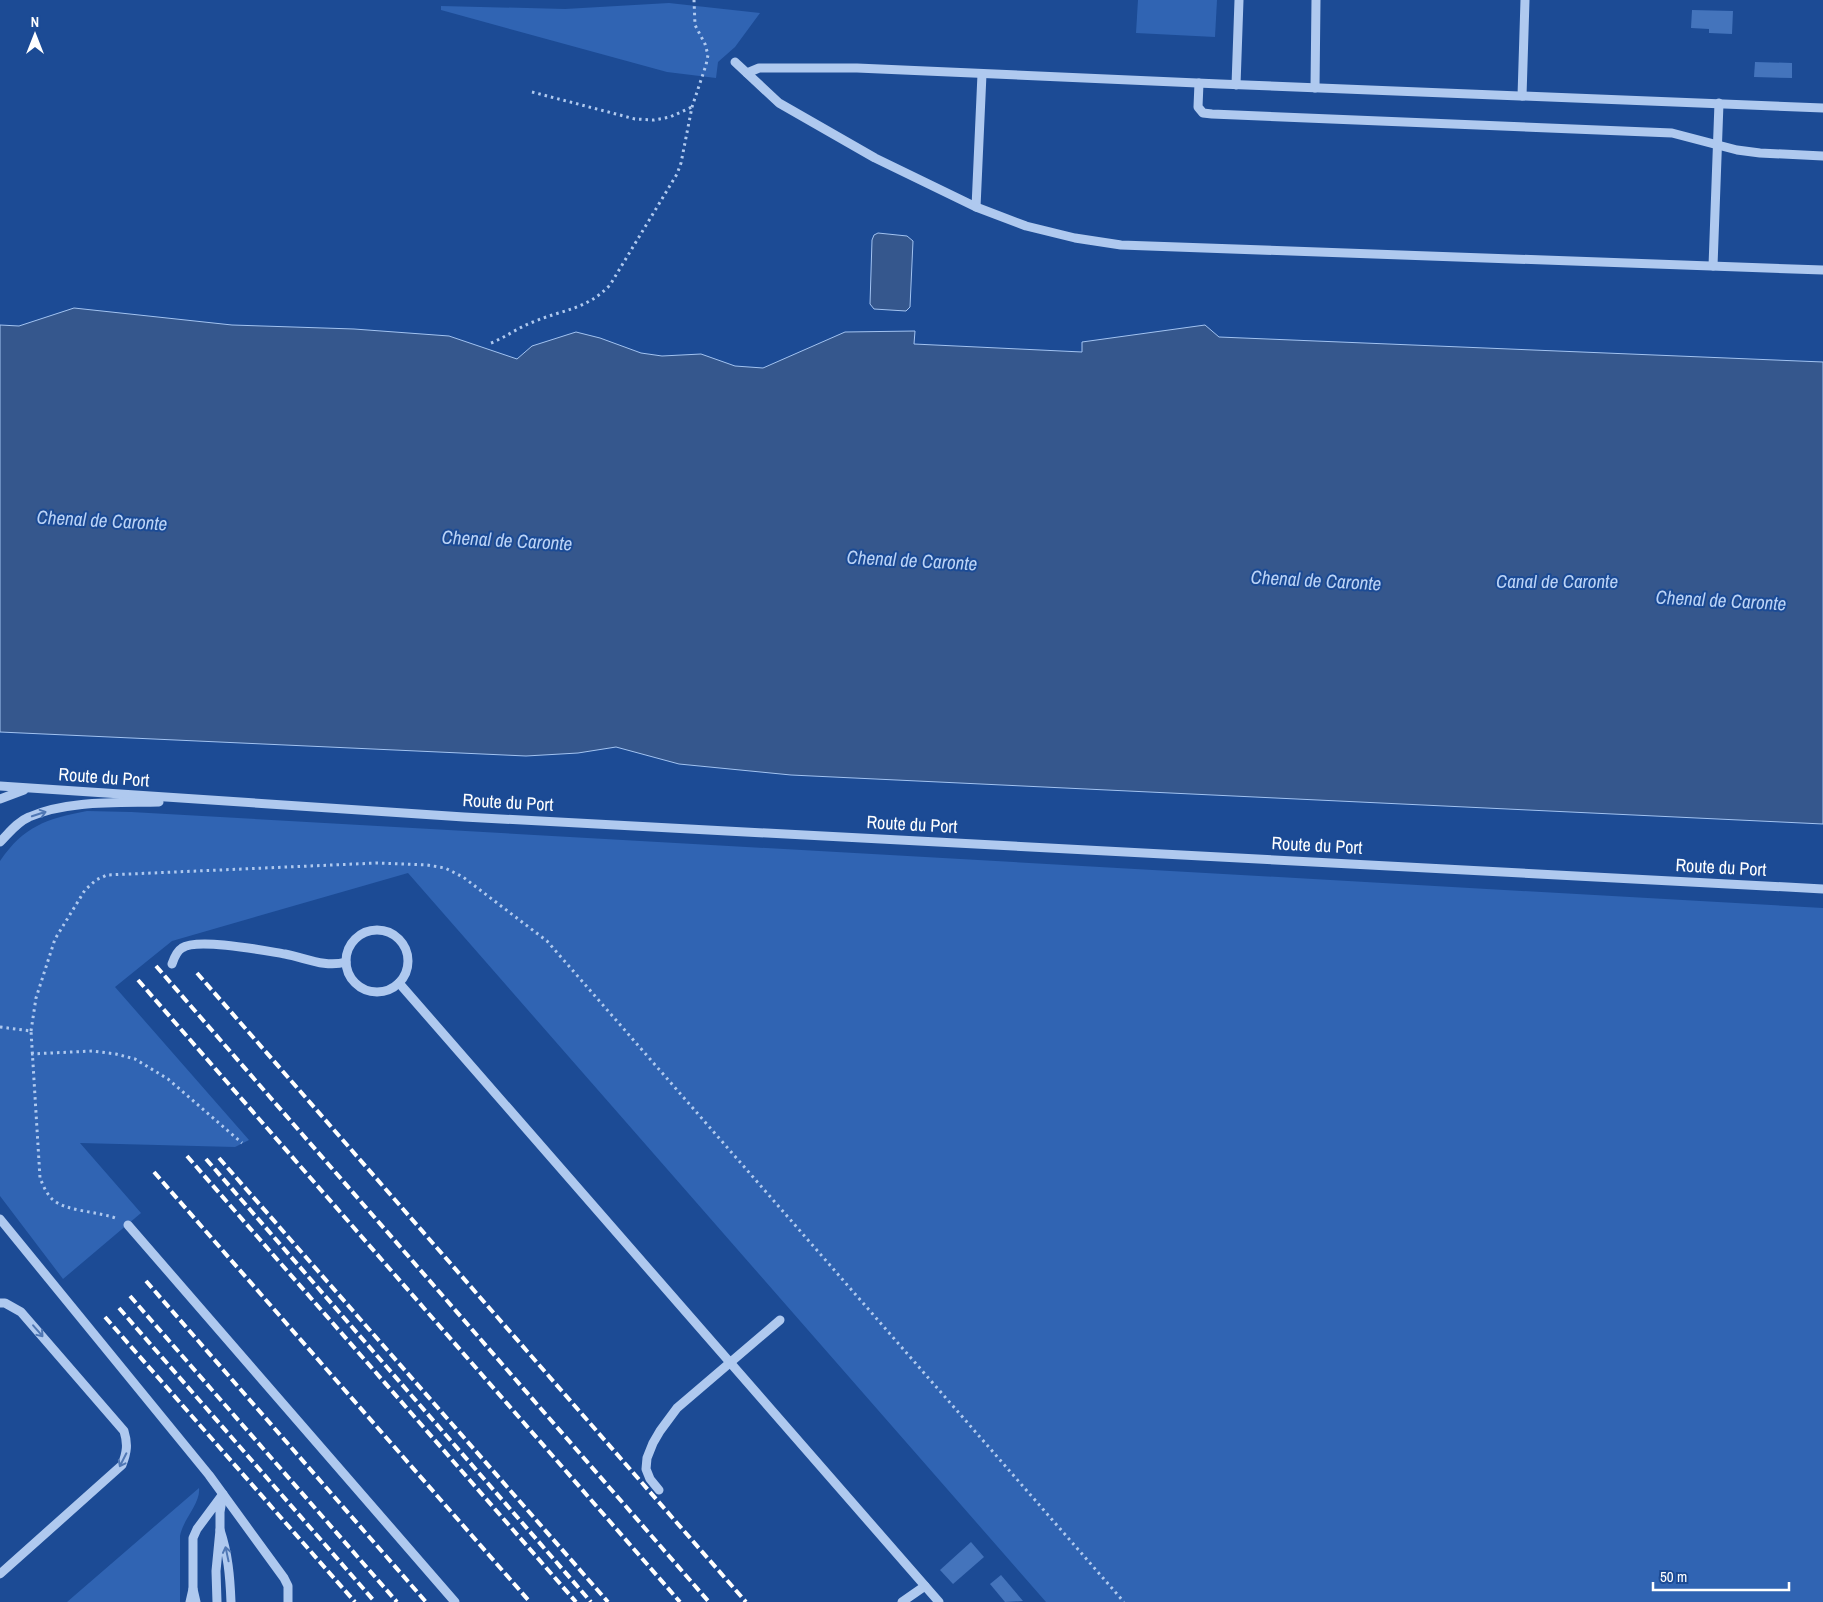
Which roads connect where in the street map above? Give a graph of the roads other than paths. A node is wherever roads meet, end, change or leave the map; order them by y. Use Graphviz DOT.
graph roads {
  1 [pos="1239,0"];
  2 [pos="1316,0"];
  3 [pos="1525,0"];
  4 [pos="735,62"];
  5 [pos="747,73"];
  6 [pos="982,74"];
  7 [pos="1199,83"];
  8 [pos="1236,85"];
  9 [pos="1315,88"];
  10 [pos="1522,96"];
  11 [pos="1719,103"];
  12 [pos="1823,108"];
  13 [pos="1717,144"];
  14 [pos="1823,156"];
  15 [pos="976,207"];
  16 [pos="1713,266"];
  17 [pos="1823,270"];
  18 [pos="0,786"];
  19 [pos="29,788"];
  20 [pos="0,799"];
  21 [pos="210,801"];
  22 [pos="0,842"];
  23 [pos="1823,888"];
  24 [pos="346,962"];
  25 [pos="172,964"];
  26 [pos="399,983"];
  27 [pos="0,1219"];
  28 [pos="128,1225"];
  29 [pos="0,1303"];
  30 [pos="780,1320"];
  31 [pos="730,1363"];
  32 [pos="659,1490"];
  33 [pos="223,1494"];
  34 [pos="220,1530"];
  35 [pos="0,1574"];
  36 [pos="925,1586"];
  37 [pos="193,1589"];
  38 [pos="190,1602"];
  39 [pos="196,1602"];
  40 [pos="217,1602"];
  41 [pos="231,1602"];
  42 [pos="288,1602"];
  43 [pos="455,1602"];
  44 [pos="902,1602"];
  45 [pos="939,1602"];
  1 -- 8 [label="street"];
  2 -- 9 [label="street"];
  3 -- 10 [label="street"];
  4 -- 5 [label="street"];
  5 -- 6 [label="street"];
  5 -- 15 [label="street"];
  6 -- 7 [label="street"];
  6 -- 15 [label="street"];
  7 -- 8 [label="street"];
  7 -- 13 [label="street"];
  8 -- 9 [label="street"];
  9 -- 10 [label="street"];
  10 -- 11 [label="street"];
  11 -- 12 [label="street"];
  11 -- 13 [label="street"];
  13 -- 14 [label="street"];
  13 -- 16 [label="street"];
  15 -- 16 [label="street"];
  16 -- 17 [label="street"];
  18 -- 19 [label="street, Route du Port"];
  19 -- 20 [label="street"];
  19 -- 21 [label="street, Route du Port"];
  22 -- 21 [label="street, one-way"];
  21 -- 23 [label="street, Route du Port"];
  24 -- 25 [label="street"];
  24 -- 26 [label="street"];
  24 -- 26 [label="street"];
  26 -- 31 [label="street"];
  27 -- 33 [label="street"];
  28 -- 43 [label="street"];
  29 -- 35 [label="street, one-way"];
  30 -- 31 [label="street"];
  31 -- 32 [label="street"];
  31 -- 36 [label="street"];
  33 -- 34 [label="street"];
  33 -- 37 [label="street"];
  33 -- 42 [label="street"];
  34 -- 40 [label="street"];
  41 -- 34 [label="street, one-way"];
  36 -- 44 [label="street"];
  36 -- 45 [label="street"];
  37 -- 38 [label="street"];
  37 -- 39 [label="street"];
}
